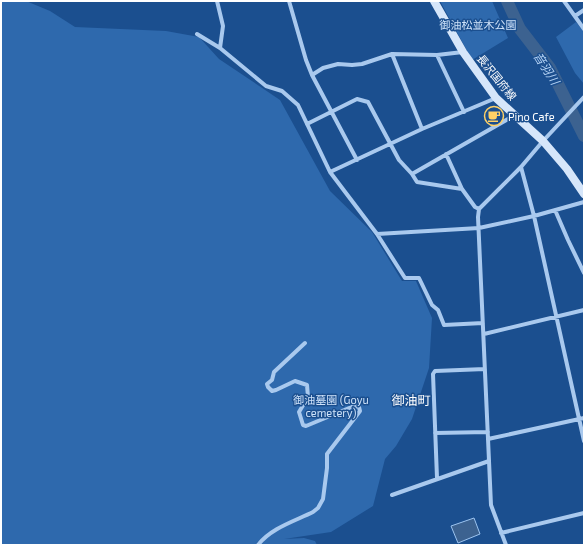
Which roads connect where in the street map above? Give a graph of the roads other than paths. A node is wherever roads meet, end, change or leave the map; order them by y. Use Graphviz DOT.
graph roads {
  1 [pos="217,1"];
  2 [pos="289,1"];
  3 [pos="434,1"];
  4 [pos="564,1"];
  5 [pos="584,10"];
  6 [pos="575,16"];
  7 [pos="584,29"];
  8 [pos="197,34"];
  9 [pos="220,48"];
  10 [pos="463,52"];
  11 [pos="392,54"];
  12 [pos="437,55"];
  13 [pos="312,75"];
  14 [pos="496,98"];
  15 [pos="583,98"];
  16 [pos="332,111"];
  17 [pos="464,112"];
  18 [pos="515,115"];
  19 [pos="307,124"];
  20 [pos="422,129"];
  21 [pos="543,141"];
  22 [pos="390,144"];
  23 [pos="446,154"];
  24 [pos="357,160"];
  25 [pos="521,166"];
  26 [pos="330,172"];
  27 [pos="412,174"];
  28 [pos="462,189"];
  29 [pos="584,194"];
  30 [pos="584,202"];
  31 [pos="479,209"];
  32 [pos="555,210"];
  33 [pos="534,216"];
  34 [pos="479,228"];
  35 [pos="377,234"];
  36 [pos="584,273"];
  37 [pos="584,310"];
  38 [pos="556,317"];
  39 [pos="483,323"];
  40 [pos="484,334"];
  41 [pos="305,343"];
  42 [pos="485,368"];
  43 [pos="584,418"];
  44 [pos="579,419"];
  45 [pos="488,432"];
  46 [pos="435,433"];
  47 [pos="488,439"];
  48 [pos="584,441"];
  49 [pos="489,461"];
  50 [pos="437,478"];
  51 [pos="392,495"];
  52 [pos="584,513"];
  53 [pos="501,533"];
  54 [pos="258,545"];
  55 [pos="506,545"];
  1 -- 9 [label="street"];
  2 -- 13 [label="street"];
  3 -- 10 [label="main road, 長沢国府線"];
  4 -- 6 [label="street"];
  5 -- 6 [label="street"];
  6 -- 7 [label="street"];
  8 -- 9 [label="street"];
  9 -- 19 [label="street"];
  10 -- 12 [label="street"];
  10 -- 14 [label="main road, 長沢国府線"];
  11 -- 12 [label="street"];
  11 -- 13 [label="street"];
  11 -- 20 [label="street"];
  12 -- 17 [label="street"];
  13 -- 16 [label="street"];
  14 -- 17 [label="street"];
  14 -- 18 [label="main road, 長沢国府線"];
  15 -- 21 [label="street"];
  16 -- 19 [label="street"];
  16 -- 22 [label="street"];
  16 -- 24 [label="street"];
  17 -- 20 [label="street"];
  18 -- 21 [label="main road, 長沢国府線"];
  18 -- 23 [label="street"];
  19 -- 26 [label="street"];
  20 -- 22 [label="street"];
  21 -- 25 [label="street"];
  21 -- 29 [label="main road, 長沢国府線"];
  22 -- 24 [label="street"];
  22 -- 27 [label="street"];
  23 -- 27 [label="street"];
  23 -- 28 [label="street"];
  24 -- 26 [label="street"];
  25 -- 31 [label="street"];
  25 -- 33 [label="street"];
  26 -- 35 [label="street"];
  27 -- 28 [label="street"];
  28 -- 31 [label="street"];
  30 -- 32 [label="street"];
  31 -- 34 [label="street"];
  32 -- 33 [label="street"];
  32 -- 36 [label="street"];
  33 -- 34 [label="street"];
  33 -- 38 [label="street"];
  34 -- 35 [label="street"];
  34 -- 39 [label="street"];
  35 -- 39 [label="street"];
  37 -- 38 [label="street"];
  38 -- 40 [label="street"];
  38 -- 44 [label="street"];
  39 -- 40 [label="street"];
  40 -- 42 [label="street"];
  41 -- 54 [label="street"];
  42 -- 45 [label="street"];
  42 -- 46 [label="street"];
  43 -- 44 [label="street"];
  44 -- 47 [label="street"];
  44 -- 48 [label="street"];
  45 -- 46 [label="street"];
  45 -- 47 [label="street"];
  46 -- 50 [label="street"];
  47 -- 49 [label="street"];
  49 -- 50 [label="street"];
  49 -- 53 [label="street"];
  50 -- 51 [label="street"];
  52 -- 53 [label="street"];
  53 -- 55 [label="street"];
}
